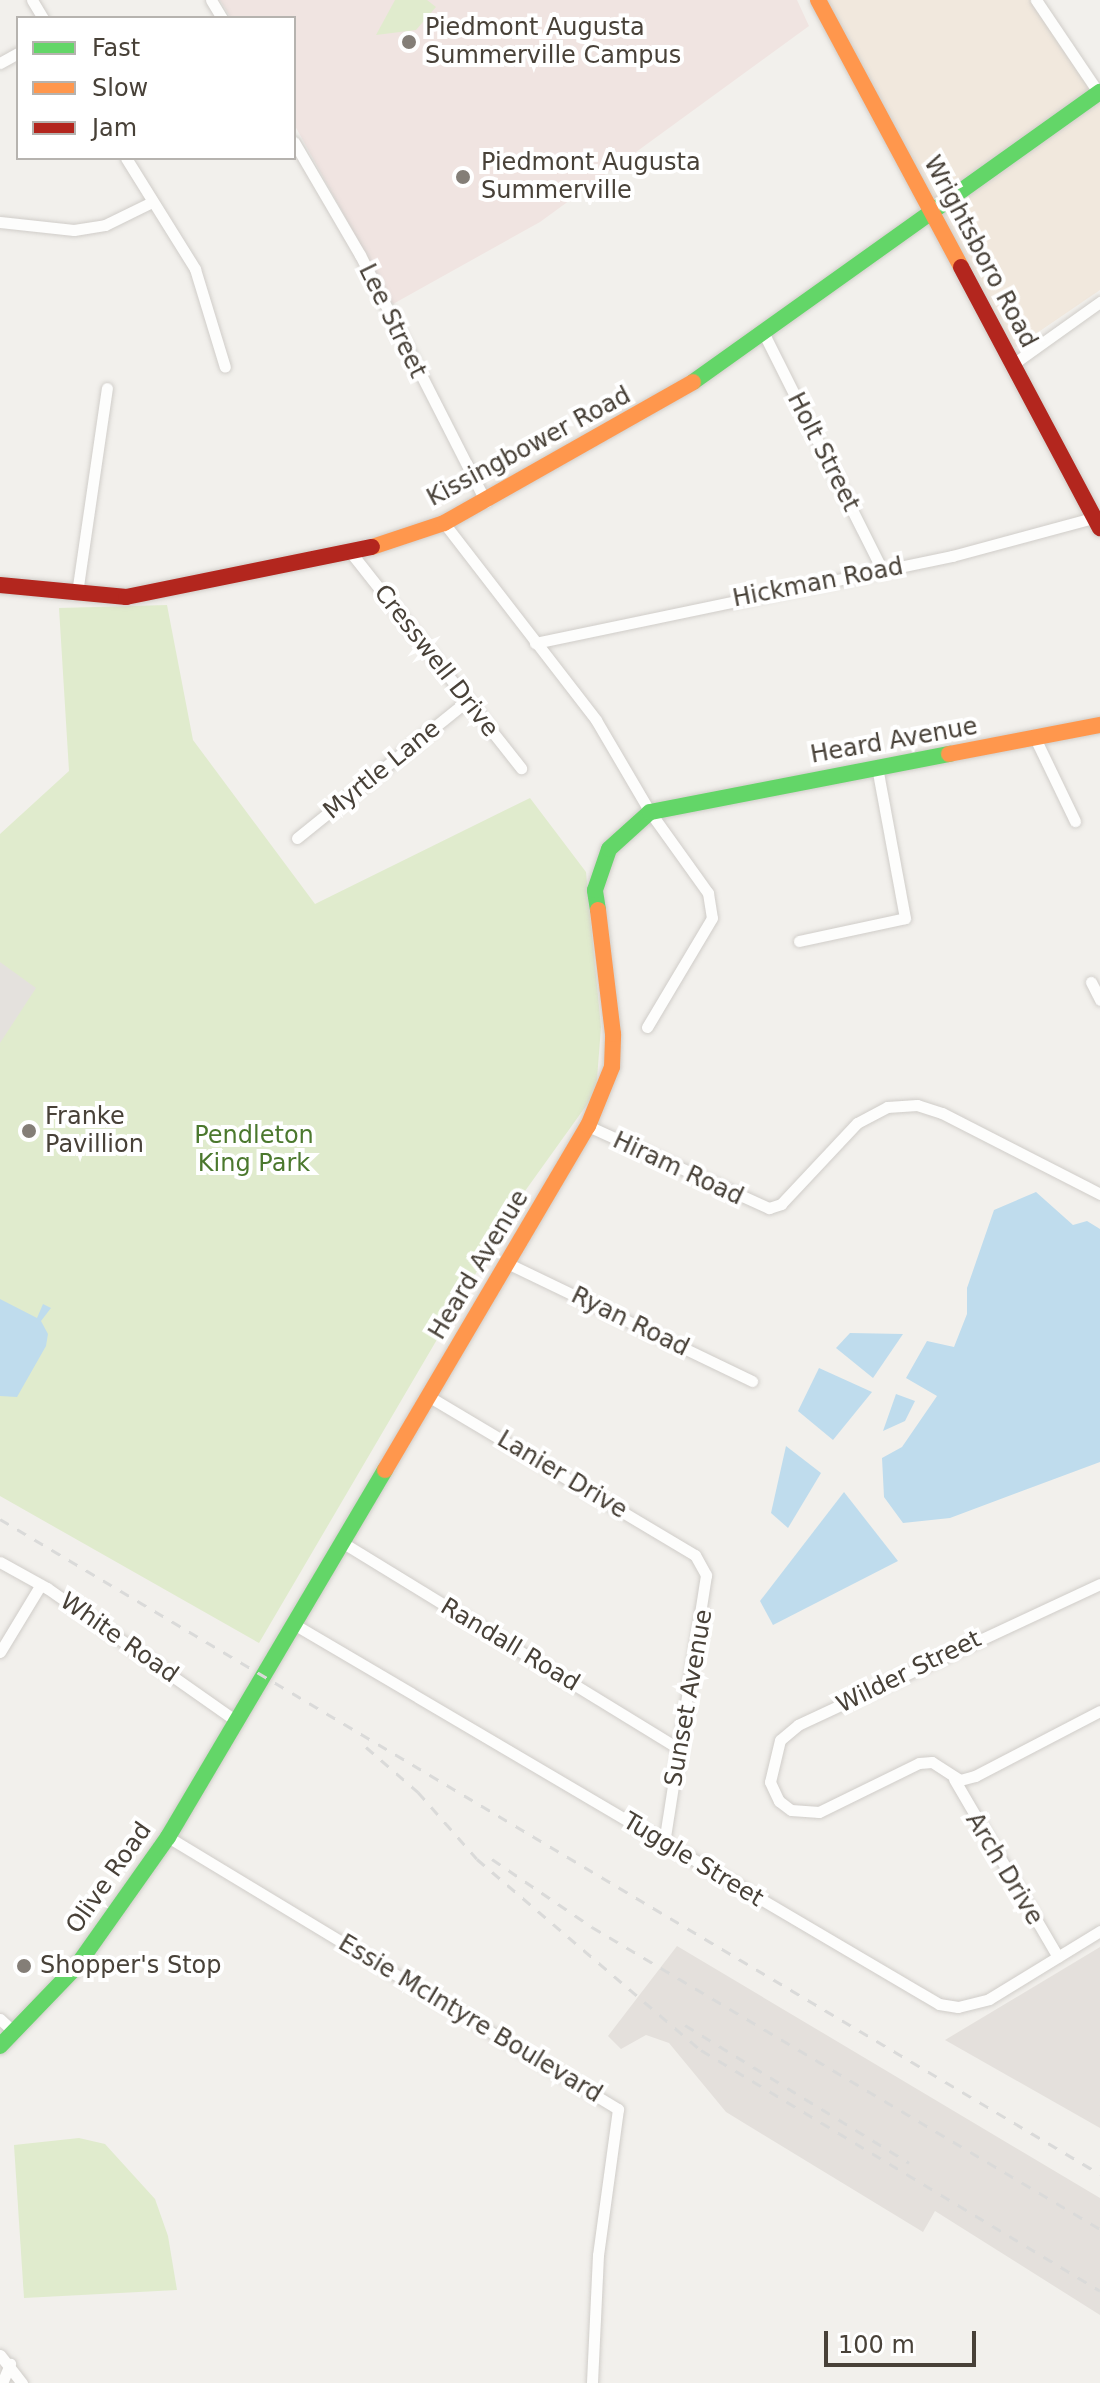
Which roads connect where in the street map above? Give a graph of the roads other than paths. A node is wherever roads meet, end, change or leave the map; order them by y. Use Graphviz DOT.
graph roads {
  1 [pos="818,0"];
  2 [pos="1036,0"];
  3 [pos="1099,93"];
  4 [pos="296,145"];
  5 [pos="127,160"];
  6 [pos="152,202"];
  7 [pos="933,214"];
  8 [pos="0,222"];
  9 [pos="1100,302"];
  10 [pos="764,334"];
  11 [pos="1013,364"];
  12 [pos="225,367"];
  13 [pos="107,388"];
  14 [pos="486,502"];
  15 [pos="1098,521"];
  16 [pos="444,523"];
  17 [pos="352,554"];
  18 [pos="882,570"];
  19 [pos="0,585"];
  20 [pos="77,593"];
  21 [pos="535,643"];
  22 [pos="467,701"];
  23 [pos="1100,725"];
  24 [pos="1036,740"];
  25 [pos="877,767"];
  26 [pos="521,768"];
  27 [pos="650,812"];
  28 [pos="1075,821"];
  29 [pos="297,838"];
  30 [pos="799,941"];
  31 [pos="1091,982"];
  32 [pos="1100,1000"];
  33 [pos="647,1027"];
  34 [pos="588,1126"];
  35 [pos="1100,1194"];
  36 [pos="507,1263"];
  37 [pos="752,1381"];
  38 [pos="428,1396"];
  39 [pos="340,1541"];
  40 [pos="695,1555"];
  41 [pos="0,1562"];
  42 [pos="1100,1584"];
  43 [pos="40,1586"];
  44 [pos="292,1623"];
  45 [pos="0,1652"];
  46 [pos="1100,1711"];
  47 [pos="235,1720"];
  48 [pos="680,1749"];
  49 [pos="954,1779"];
  50 [pos="168,1837"];
  51 [pos="664,1843"];
  52 [pos="1100,1931"];
  53 [pos="1058,1957"];
  54 [pos="0,2019"];
  55 [pos="14,2032"];
  56 [pos="0,2046"];
  57 [pos="0,2355"];
  58 [pos="10,2364"];
  59 [pos="2,2383"];
  60 [pos="22,2383"];
  61 [pos="592,2383"];
  1 -- 7 [label="street, Wrightsboro Road"];
  2 -- 3 [label="street"];
  3 -- 7 [label="street, Kissingbower Road"];
  4 -- 14 [label="street, Lee Street"];
  5 -- 6 [label="street"];
  6 -- 8 [label="street"];
  6 -- 12 [label="street"];
  7 -- 10 [label="street, Kissingbower Road"];
  7 -- 11 [label="street, Wrightsboro Road"];
  9 -- 11 [label="street"];
  10 -- 14 [label="street, Kissingbower Road"];
  10 -- 18 [label="street, Holt Street"];
  11 -- 15 [label="street, Wrightsboro Road"];
  13 -- 20 [label="street"];
  14 -- 16 [label="street, Kissingbower Road"];
  15 -- 18 [label="street, Hickman Road"];
  16 -- 17 [label="street, Kissingbower Road"];
  16 -- 21 [label="street"];
  17 -- 20 [label="street, Kissingbower Road"];
  17 -- 22 [label="street, Cresswell Drive"];
  18 -- 21 [label="street, Hickman Road"];
  19 -- 20 [label="street, Kissingbower Road"];
  21 -- 27 [label="street"];
  22 -- 26 [label="street, Cresswell Drive"];
  22 -- 29 [label="street, Myrtle Lane"];
  23 -- 24 [label="street, Heard Avenue"];
  24 -- 25 [label="street, Heard Avenue"];
  24 -- 28 [label="street"];
  25 -- 27 [label="street, Heard Avenue"];
  25 -- 30 [label="street"];
  27 -- 33 [label="street"];
  27 -- 34 [label="street, Heard Avenue"];
  31 -- 32 [label="street"];
  34 -- 35 [label="street, Hiram Road"];
  34 -- 36 [label="street, Heard Avenue"];
  36 -- 37 [label="street, Ryan Road"];
  36 -- 38 [label="street, Heard Avenue"];
  38 -- 39 [label="street, Heard Avenue"];
  38 -- 40 [label="street, Lanier Drive"];
  39 -- 44 [label="street, Heard Avenue"];
  39 -- 48 [label="street, Randall Road"];
  40 -- 48 [label="street, Sunset Avenue"];
  41 -- 43 [label="street, White Road"];
  42 -- 49 [label="street, Wilder Street"];
  43 -- 45 [label="street"];
  43 -- 47 [label="street, White Road"];
  44 -- 47 [label="street, Heard Avenue"];
  44 -- 51 [label="street, Tuggle Street"];
  46 -- 49 [label="street"];
  47 -- 50 [label="street, Olive Road"];
  48 -- 51 [label="street, Sunset Avenue"];
  49 -- 53 [label="street, Arch Drive"];
  50 -- 55 [label="street, Olive Road"];
  50 -- 61 [label="street, Essie McIntyre Boulevard"];
  51 -- 53 [label="street, Tuggle Street"];
  52 -- 53 [label="street, Tuggle Street"];
  54 -- 55 [label="street"];
  55 -- 56 [label="street, Olive Road"];
  57 -- 58 [label="street"];
  58 -- 59 [label="street"];
  58 -- 60 [label="street"];
}
